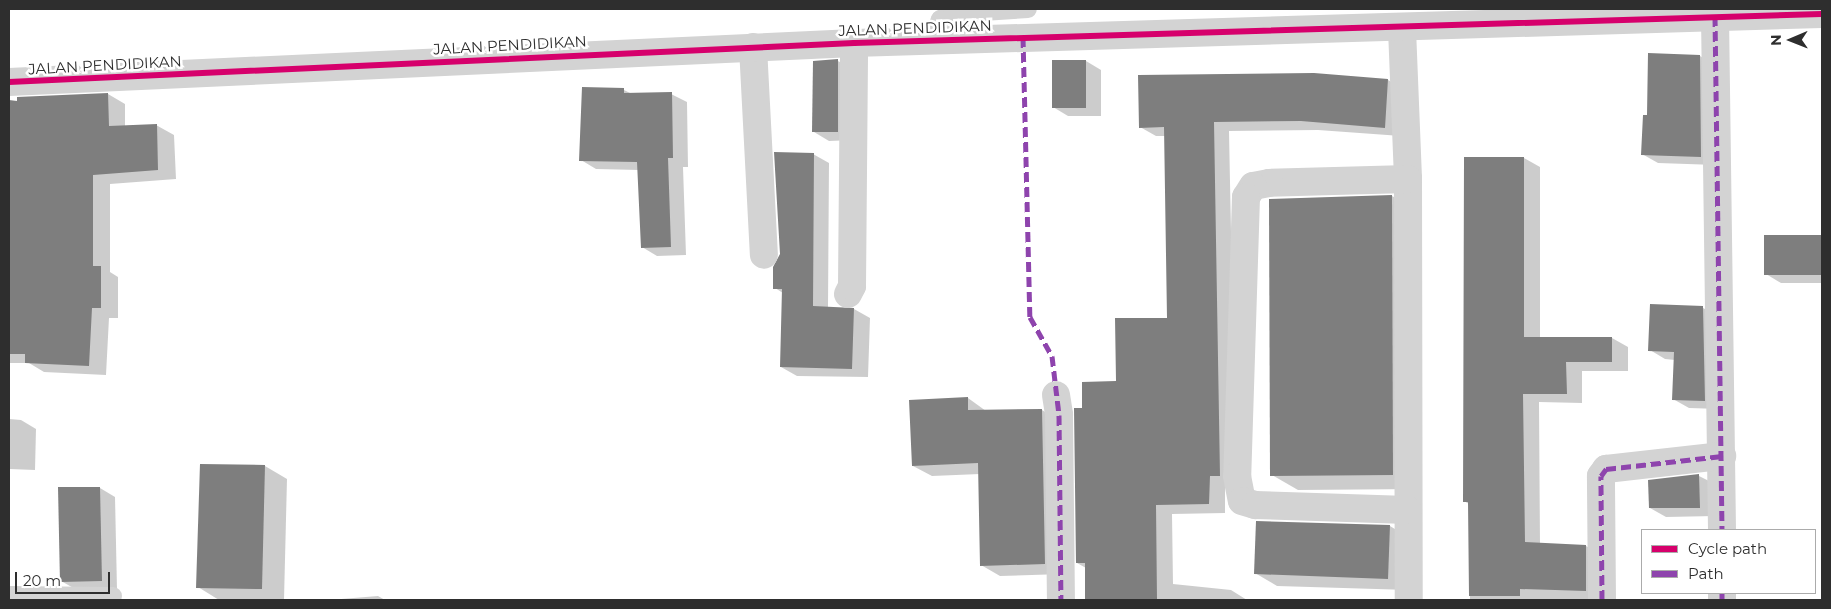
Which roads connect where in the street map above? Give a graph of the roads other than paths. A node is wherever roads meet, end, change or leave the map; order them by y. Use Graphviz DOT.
graph roads {
  1 [pos="1028,9"];
  2 [pos="1822,14"];
  3 [pos="1715,16"];
  4 [pos="1402,29"];
  5 [pos="932,40"];
  6 [pos="854,43"];
  7 [pos="753,47"];
  8 [pos="9,82"];
  9 [pos="1408,179"];
  10 [pos="764,255"];
  11 [pos="848,294"];
  12 [pos="1056,395"];
  13 [pos="1722,456"];
  14 [pos="1408,510"];
  15 [pos="1722,529"];
  16 [pos="9,595"];
  17 [pos="112,596"];
  18 [pos="1061,600"];
  19 [pos="1409,600"];
  20 [pos="1602,600"];
  1 -- 5 [label="lane"];
  2 -- 3 [label="street, JALAN PENDIDIKAN"];
  3 -- 4 [label="street, JALAN PENDIDIKAN"];
  3 -- 13 [label="street"];
  4 -- 5 [label="street, JALAN PENDIDIKAN"];
  4 -- 9 [label="street"];
  5 -- 6 [label="street, JALAN PENDIDIKAN"];
  6 -- 7 [label="street, JALAN PENDIDIKAN"];
  6 -- 11 [label="street"];
  7 -- 8 [label="street, JALAN PENDIDIKAN"];
  7 -- 10 [label="street"];
  9 -- 14 [label="street"];
  9 -- 14 [label="street"];
  12 -- 18 [label="street"];
  13 -- 15 [label="street"];
  13 -- 20 [label="street"];
  14 -- 19 [label="street"];
  16 -- 17 [label="lane"];
}
